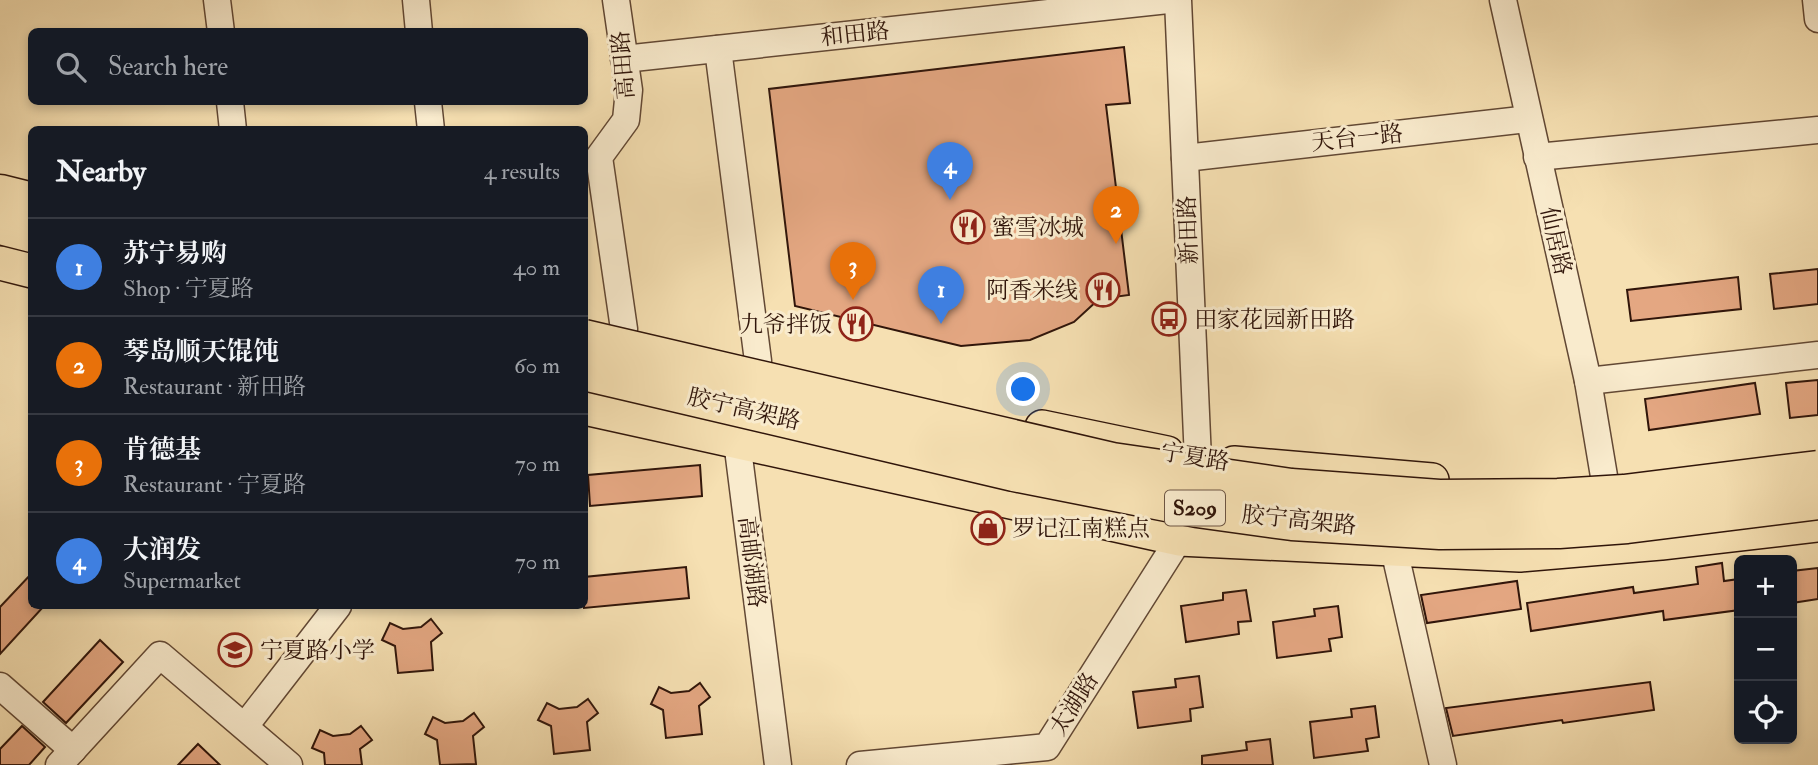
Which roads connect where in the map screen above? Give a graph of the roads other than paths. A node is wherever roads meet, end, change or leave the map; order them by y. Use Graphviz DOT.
graph roads {
  1 [pos="217,0"];
  2 [pos="416,0"];
  3 [pos="616,0"];
  4 [pos="1168,0"];
  5 [pos="1178,0"];
  6 [pos="1503,0"];
  7 [pos="1816,0"];
  8 [pos="1818,19"];
  9 [pos="220,28"];
  10 [pos="419,28"];
  11 [pos="718,49"];
  12 [pos="624,59"];
  13 [pos="230,105"];
  14 [pos="428,105"];
  15 [pos="1528,119"];
  16 [pos="233,126"];
  17 [pos="431,126"];
  18 [pos="1818,130"];
  19 [pos="1537,157"];
  20 [pos="1185,158"];
  21 [pos="0,177"];
  22 [pos="28,185"];
  23 [pos="0,194"];
  24 [pos="28,201"];
  25 [pos="595,205"];
  26 [pos="0,225"];
  27 [pos="28,232"];
  28 [pos="0,263"];
  29 [pos="28,270"];
  30 [pos="588,321"];
  31 [pos="624,329"];
  32 [pos="588,340"];
  33 [pos="1818,355"];
  34 [pos="758,361"];
  35 [pos="588,372"];
  36 [pos="1588,381"];
  37 [pos="588,409"];
  38 [pos="737,441"];
  39 [pos="1198,460"];
  40 [pos="1818,461"];
  41 [pos="1818,470"];
  42 [pos="1605,482"];
  43 [pos="1818,500"];
  44 [pos="1818,525"];
  45 [pos="1179,539"];
  46 [pos="1615,547"];
  47 [pos="1394,549"];
  48 [pos="336,609"];
  49 [pos="0,686"];
  50 [pos="245,726"];
  51 [pos="1048,756"];
  52 [pos="66,757"];
  53 [pos="913,762"];
  54 [pos="289,765"];
  55 [pos="778,765"];
  56 [pos="860,765"];
  57 [pos="1443,765"];
  1 -- 9 [label="street"];
  2 -- 10 [label="street"];
  3 -- 12 [label="street, 高田路"];
  4 -- 11 [label="street, 和田路"];
  5 -- 20 [label="street, 新田路"];
  6 -- 15 [label="street, 仙居路"];
  7 -- 8 [label="street"];
  11 -- 12 [label="street, 和田路"];
  11 -- 34 [label="street"];
  12 -- 25 [label="street, 高田路"];
  13 -- 16 [label="street"];
  14 -- 17 [label="street"];
  15 -- 19 [label="street, 仙居路"];
  15 -- 20 [label="street, 天台一路"];
  18 -- 19 [label="street"];
  19 -- 36 [label="street, 仙居路"];
  20 -- 39 [label="street, 新田路"];
  21 -- 22 [label="main road"];
  23 -- 24 [label="highway"];
  25 -- 31 [label="street, 高田路"];
  26 -- 27 [label="highway"];
  28 -- 29 [label="main road"];
  30 -- 31 [label="main road, 宁夏路"];
  31 -- 34 [label="main road, 宁夏路"];
  32 -- 41 [label="highway, 胶宁高架路 / S209, bridge"];
  33 -- 36 [label="street"];
  34 -- 38 [label="street, 高邮湖路"];
  34 -- 39 [label="main road, 宁夏路"];
  35 -- 43 [label="highway, 胶宁高架路 / S209, bridge"];
  36 -- 42 [label="street, 仙居路"];
  37 -- 38 [label="main road"];
  38 -- 45 [label="main road"];
  38 -- 55 [label="street, 高邮湖路"];
  39 -- 42 [label="main road, 宁夏路"];
  39 -- 45 [label="street, 新田路"];
  40 -- 42 [label="main road, 宁夏路"];
  42 -- 46 [label="street, 仙居路"];
  44 -- 46 [label="main road"];
  45 -- 47 [label="main road"];
  45 -- 51 [label="street, 太湖路"];
  46 -- 47 [label="main road"];
  47 -- 57 [label="street"];
  48 -- 50 [label="street"];
  49 -- 52 [label="street"];
  50 -- 52 [label="street"];
  50 -- 54 [label="street"];
  51 -- 53 [label="street, 太湖路"];
  53 -- 56 [label="street, 太湖路"];
}
